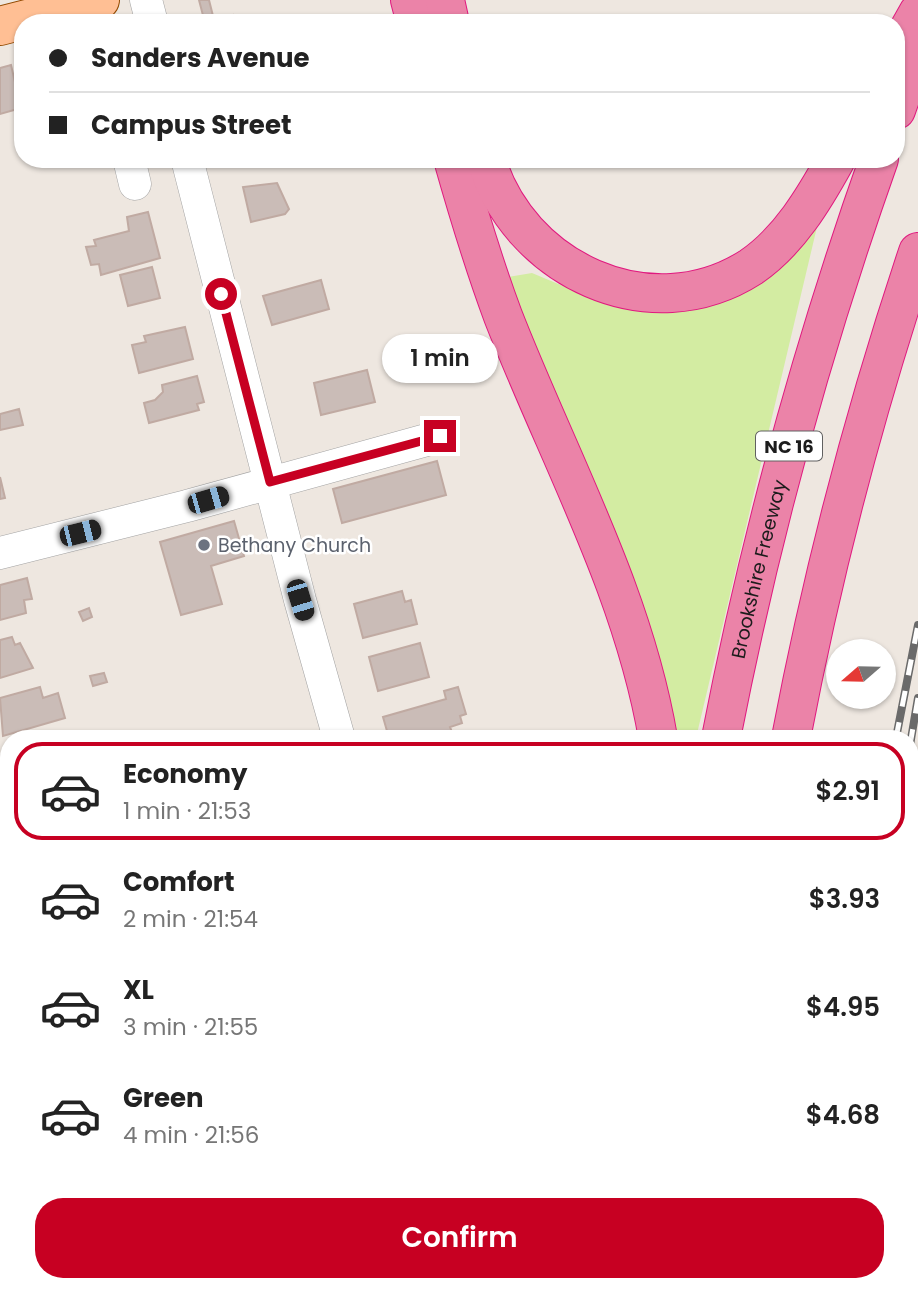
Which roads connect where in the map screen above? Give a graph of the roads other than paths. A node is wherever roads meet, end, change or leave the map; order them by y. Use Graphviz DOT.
graph roads {
  1 [pos="100,0"];
  2 [pos="918,13"];
  3 [pos="46,14"];
  4 [pos="905,36"];
  5 [pos="918,48"];
  6 [pos="905,85"];
  7 [pos="189,168"];
  8 [pos="456,168"];
  9 [pos="490,168"];
  10 [pos="830,168"];
  11 [pos="876,168"];
  12 [pos="918,252"];
  13 [pos="440,436"];
  14 [pos="270,482"];
  15 [pos="0,553"];
  16 [pos="337,730"];
  17 [pos="657,730"];
  18 [pos="723,730"];
  19 [pos="793,730"];
  1 -- 3 [label="main road"];
  2 -- 4 [label="highway"];
  5 -- 6 [label="highway"];
  7 -- 14 [label="street"];
  8 -- 17 [label="highway"];
  9 -- 10 [label="highway"];
  11 -- 18 [label="highway, Brookshire Freeway / NC 16"];
  12 -- 19 [label="highway"];
  13 -- 14 [label="street"];
  14 -- 15 [label="street"];
  14 -- 16 [label="street"];
}
